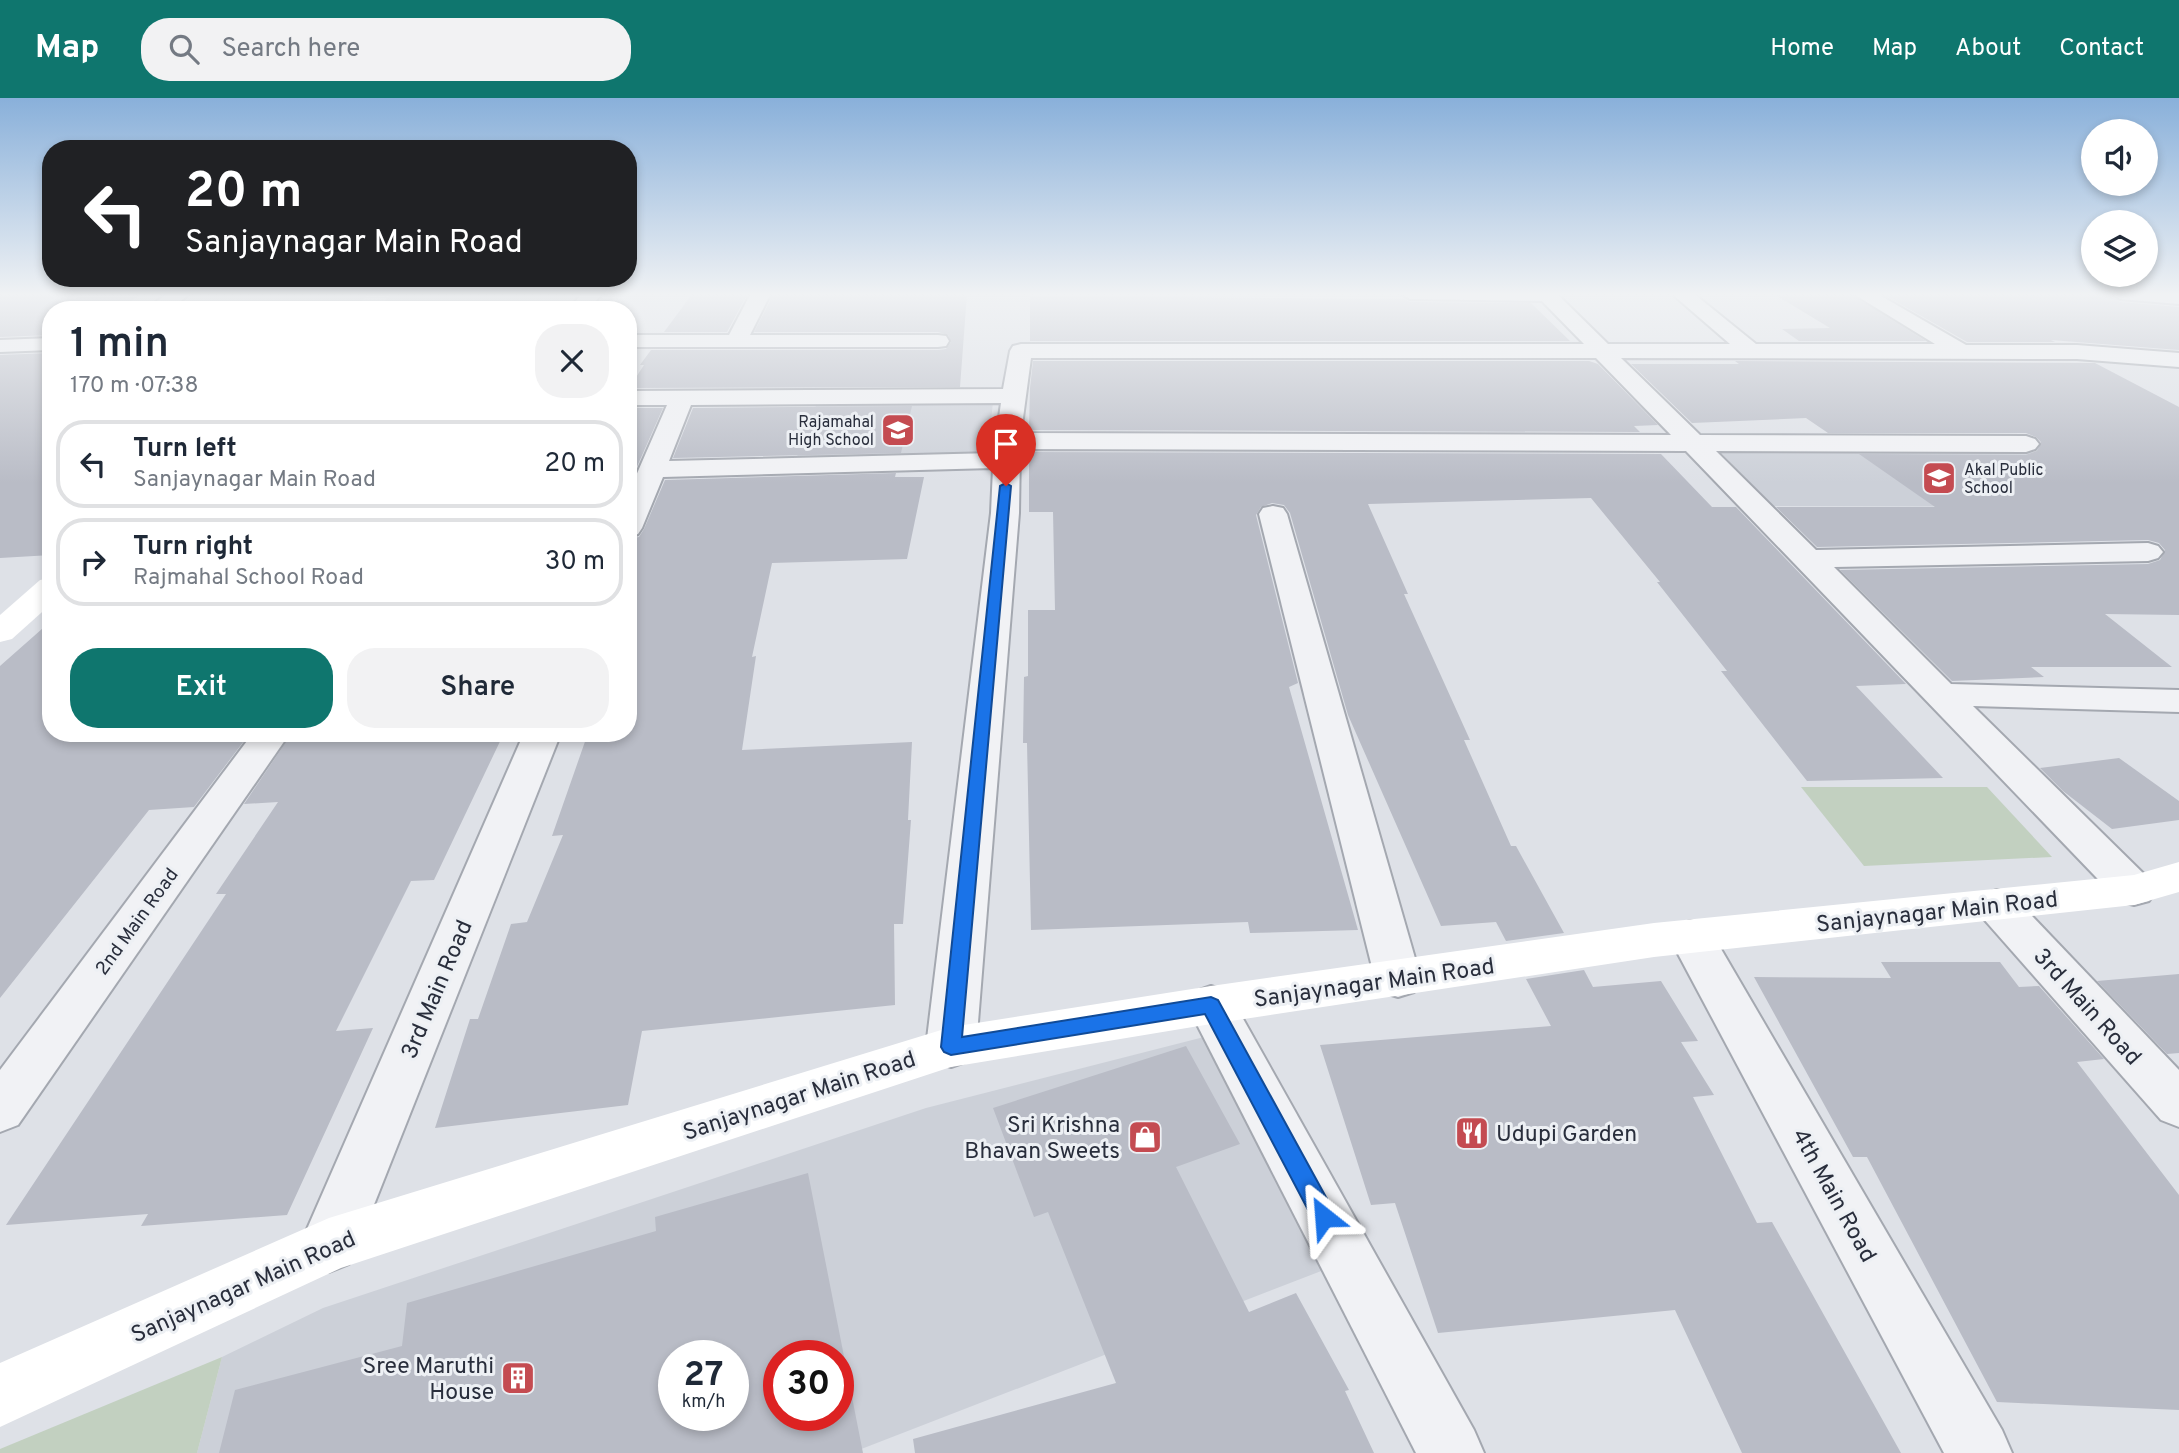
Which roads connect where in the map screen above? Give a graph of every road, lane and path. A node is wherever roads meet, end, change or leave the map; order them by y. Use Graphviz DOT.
graph roads {
  1 [pos="1020,356"];
  2 [pos="1607,356"];
  3 [pos="2131,356"];
  4 [pos="2179,360"];
  5 [pos="1012,396"];
  6 [pos="637,398"];
  7 [pos="682,398"];
  8 [pos="1694,444"];
  9 [pos="2026,444"];
  10 [pos="1007,450"];
  11 [pos="653,469"];
  12 [pos="637,507"];
  13 [pos="1273,514"];
  14 [pos="2148,552"];
  15 [pos="1807,559"];
  16 [pos="42,595"];
  17 [pos="0,632"];
  18 [pos="1941,694"];
  19 [pos="2179,701"];
  20 [pos="266,742"];
  21 [pos="539,742"];
  22 [pos="2157,883"];
  23 [pos="1997,906"];
  24 [pos="1691,937"];
  25 [pos="1398,979"];
  26 [pos="1211,1005"];
  27 [pos="951,1047"];
  28 [pos="2179,1105"];
  29 [pos="0,1110"];
  30 [pos="329,1245"];
  31 [pos="0,1395"];
  32 [pos="1451,1453"];
  33 [pos="1979,1453"];
  1 -- 5 [label="street"];
  2 -- 8 [label="street"];
  3 -- 4 [label="street"];
  5 -- 7 [label="street"];
  5 -- 10 [label="street"];
  6 -- 7 [label="street"];
  7 -- 11 [label="street"];
  8 -- 9 [label="street"];
  8 -- 10 [label="street"];
  8 -- 15 [label="street"];
  10 -- 11 [label="street"];
  10 -- 27 [label="street"];
  11 -- 12 [label="street"];
  13 -- 25 [label="street"];
  14 -- 15 [label="street"];
  15 -- 18 [label="street"];
  16 -- 17 [label="street"];
  18 -- 19 [label="street"];
  18 -- 22 [label="street"];
  20 -- 29 [label="street, 2nd Main Road"];
  21 -- 30 [label="street, 3rd Main Road"];
  22 -- 23 [label="street, Sanjaynagar Main Road"];
  23 -- 24 [label="street, Sanjaynagar Main Road"];
  23 -- 28 [label="street, 3rd Main Road"];
  24 -- 25 [label="street, Sanjaynagar Main Road"];
  24 -- 33 [label="street, 4th Main Road"];
  25 -- 26 [label="street, Sanjaynagar Main Road"];
  26 -- 27 [label="street, Sanjaynagar Main Road"];
  26 -- 32 [label="street"];
  27 -- 30 [label="street, Sanjaynagar Main Road"];
  30 -- 31 [label="street, Sanjaynagar Main Road"];
}
